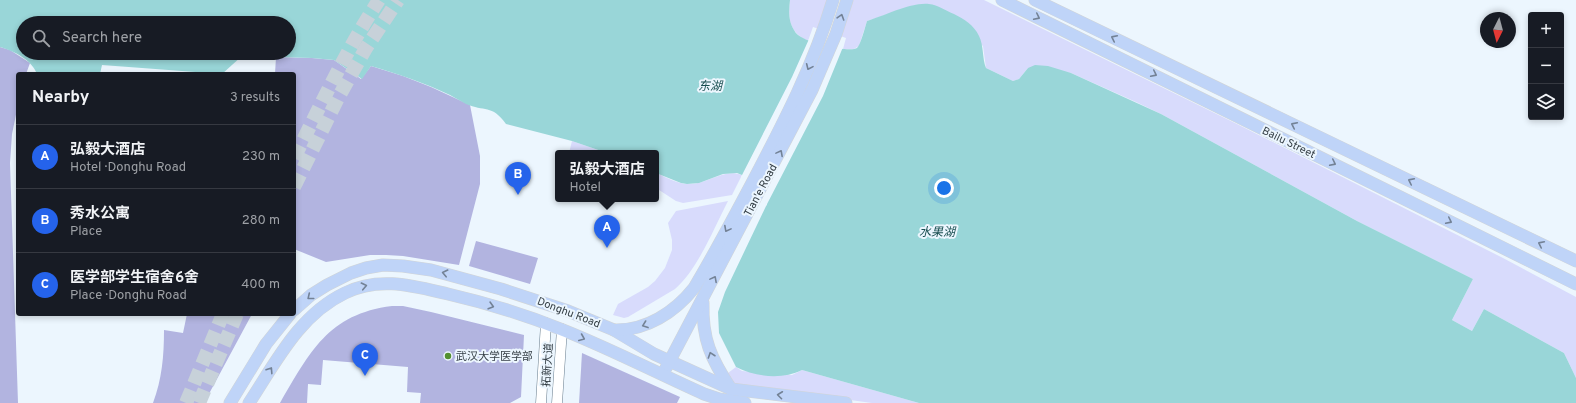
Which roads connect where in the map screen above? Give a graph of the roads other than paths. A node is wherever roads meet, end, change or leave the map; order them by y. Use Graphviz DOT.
graph roads {
  1 [pos="833,0"];
  2 [pos="847,0"];
  3 [pos="1002,0"];
  4 [pos="1036,0"];
  5 [pos="750,198"];
  6 [pos="1576,261"];
  7 [pos="1576,284"];
  8 [pos="703,298"];
  9 [pos="296,308"];
  10 [pos="288,316"];
  11 [pos="546,323"];
  12 [pos="562,329"];
  13 [pos="614,330"];
  14 [pos="670,362"];
  15 [pos="662,375"];
  16 [pos="731,389"];
  17 [pos="230,403"];
  18 [pos="249,403"];
  19 [pos="541,403"];
  20 [pos="557,403"];
  21 [pos="746,403"];
  22 [pos="846,403"];
  1 -- 5 [label="main road, Tian'e Road, one-way"];
  5 -- 2 [label="main road, Tian'e Road, one-way"];
  3 -- 7 [label="main road, Bailu Street, one-way"];
  6 -- 4 [label="main road, Bailu Street, one-way"];
  8 -- 5 [label="main road, Tian'e Road, one-way"];
  5 -- 13 [label="main road, Tian'e Road, one-way"];
  8 -- 14 [label="main road, Tian'e Road"];
  16 -- 8 [label="main road, one-way"];
  13 -- 9 [label="main road, Donghu Road, one-way"];
  10 -- 17 [label="main road"];
  11 -- 12 [label="main road, Donghu Road"];
  18 -- 11 [label="main road, Donghu Road, one-way"];
  11 -- 19 [label="street, 拓新大道"];
  12 -- 15 [label="main road, Donghu Road, one-way"];
  12 -- 20 [label="street, 拓新大道"];
  13 -- 14 [label="main road, Donghu Road"];
  14 -- 15 [label="main road, Tian'e Road"];
  14 -- 16 [label="main road, Donghu Road"];
  15 -- 21 [label="main road, Donghu Road"];
  22 -- 16 [label="main road, Donghu Road, one-way"];
}
